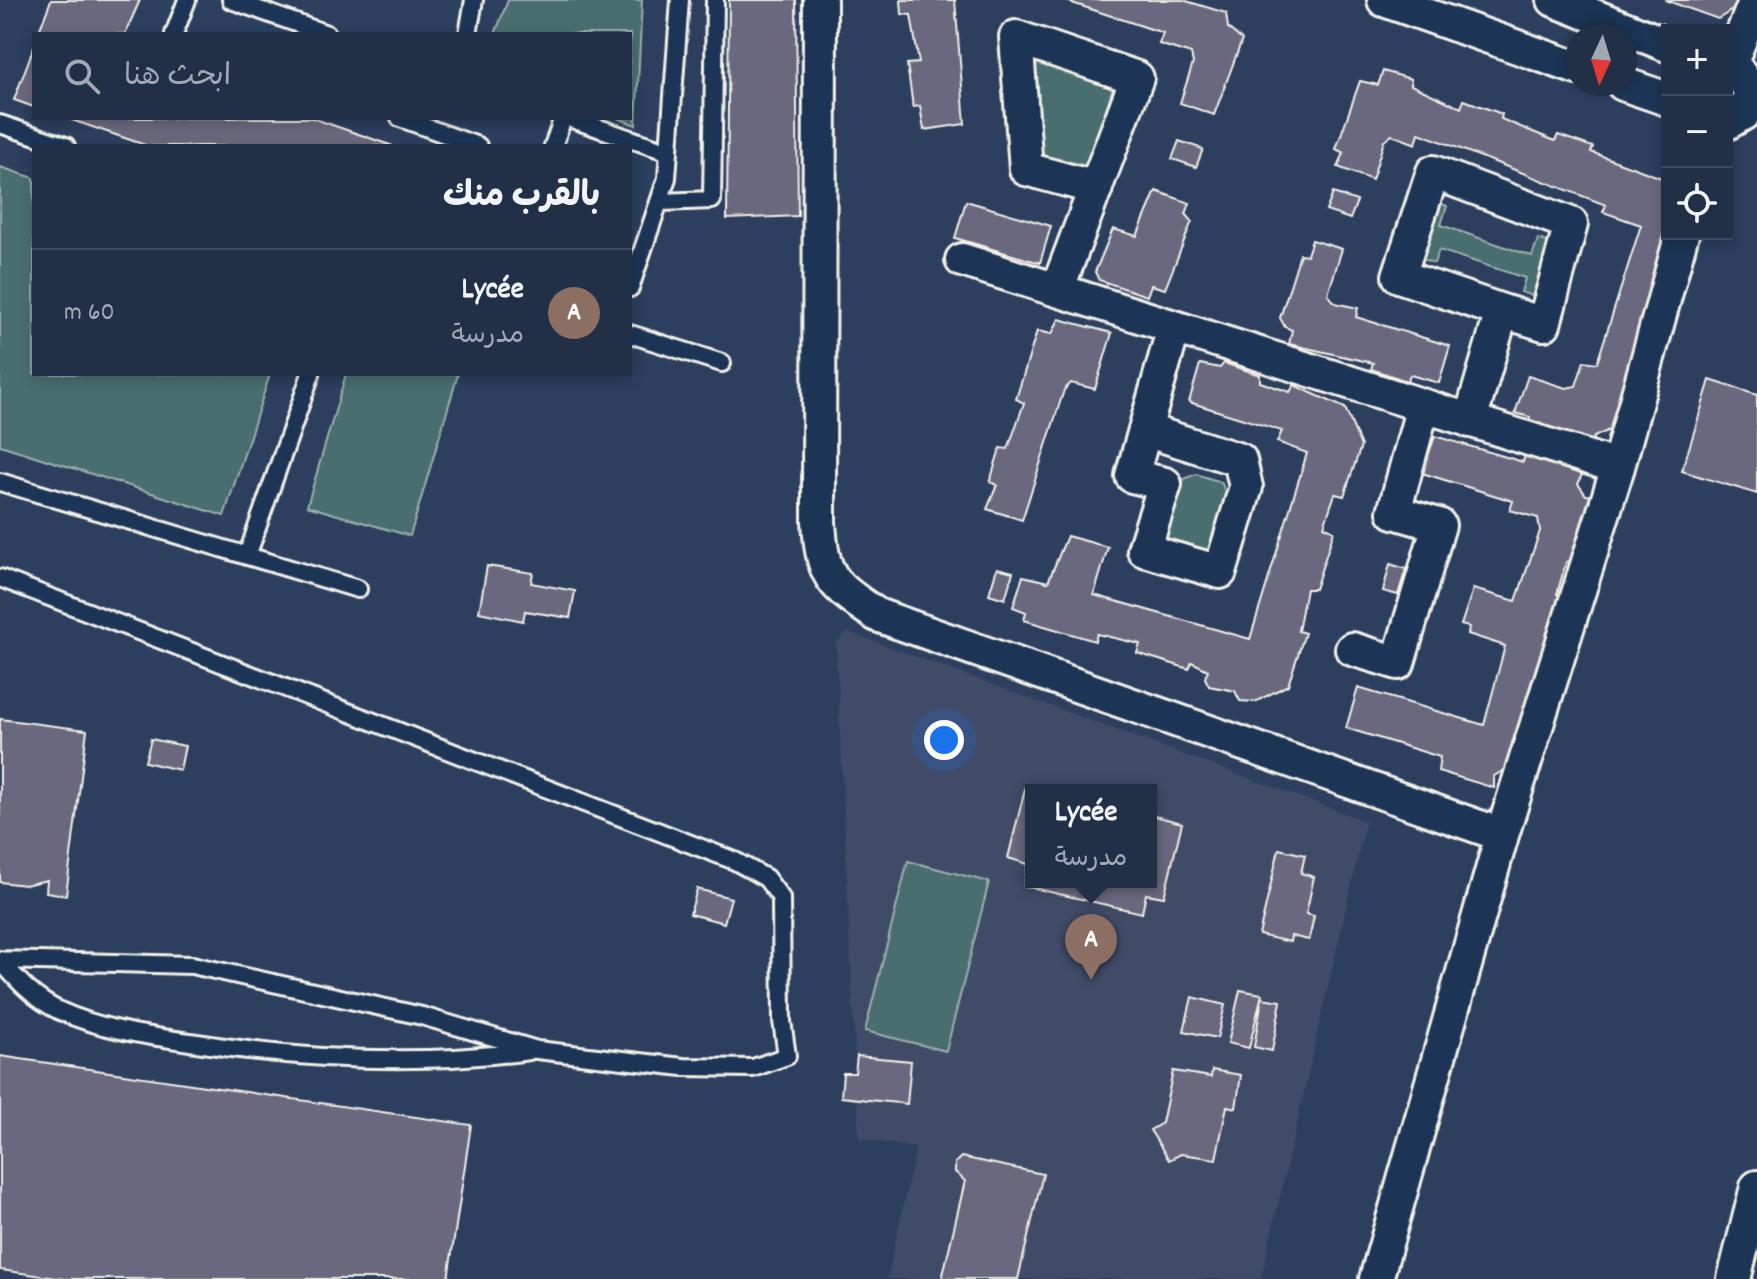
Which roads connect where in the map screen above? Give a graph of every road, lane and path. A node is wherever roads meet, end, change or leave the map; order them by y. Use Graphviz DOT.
graph roads {
  1 [pos="187,0"];
  2 [pos="231,0"];
  3 [pos="474,0"];
  4 [pos="680,0"];
  5 [pos="715,0"];
  6 [pos="820,0"];
  7 [pos="1384,0"];
  8 [pos="1554,0"];
  9 [pos="1756,0"];
  10 [pos="175,32"];
  11 [pos="321,32"];
  12 [pos="468,32"];
  13 [pos="1661,43"];
  14 [pos="1565,64"];
  15 [pos="1740,75"];
  16 [pos="1637,89"];
  17 [pos="1661,97"];
  18 [pos="406,120"];
  19 [pos="565,120"];
  20 [pos="572,120"];
  21 [pos="0,124"];
  22 [pos="1740,124"];
  23 [pos="60,144"];
  24 [pos="472,144"];
  25 [pos="554,144"];
  26 [pos="669,152"];
  27 [pos="1096,188"];
  28 [pos="661,202"];
  29 [pos="1680,240"];
  30 [pos="962,260"];
  31 [pos="632,282"];
  32 [pos="1057,290"];
  33 [pos="1502,311"];
  34 [pos="1174,327"];
  35 [pos="632,335"];
  36 [pos="722,363"];
  37 [pos="310,376"];
  38 [pos="1423,406"];
  39 [pos="1470,421"];
  40 [pos="1145,430"];
  41 [pos="1618,467"];
  42 [pos="0,482"];
  43 [pos="247,556"];
  44 [pos="0,578"];
  45 [pos="358,589"];
  46 [pos="1352,649"];
  47 [pos="1502,835"];
  48 [pos="537,1050"];
  49 [pos="1757,1187"];
  50 [pos="1376,1279"];
  51 [pos="1734,1279"];
  1 -- 10 [label="lane"];
  2 -- 11 [label="lane"];
  3 -- 12 [label="lane"];
  4 -- 26 [label="lane"];
  5 -- 28 [label="lane"];
  6 -- 47 [label="street"];
  7 -- 14 [label="street"];
  8 -- 13 [label="street"];
  9 -- 15 [label="street"];
  15 -- 22 [label="street"];
  16 -- 17 [label="street"];
  18 -- 24 [label="lane"];
  19 -- 25 [label="lane"];
  20 -- 26 [label="lane"];
  21 -- 23 [label="lane"];
  26 -- 28 [label="lane"];
  27 -- 27 [label="street"];
  27 -- 32 [label="street"];
  28 -- 31 [label="lane"];
  29 -- 41 [label="street"];
  30 -- 32 [label="street"];
  32 -- 34 [label="street"];
  33 -- 33 [label="street"];
  33 -- 39 [label="street"];
  34 -- 38 [label="street"];
  34 -- 40 [label="street"];
  35 -- 36 [label="lane"];
  37 -- 43 [label="lane"];
  38 -- 39 [label="street"];
  38 -- 46 [label="street"];
  39 -- 41 [label="street"];
  40 -- 40 [label="street"];
  41 -- 47 [label="street"];
  42 -- 43 [label="lane"];
  43 -- 45 [label="lane"];
  44 -- 48 [label="lane"];
  47 -- 50 [label="street"];
  48 -- 48 [label="lane"];
  49 -- 51 [label="street"];
}
